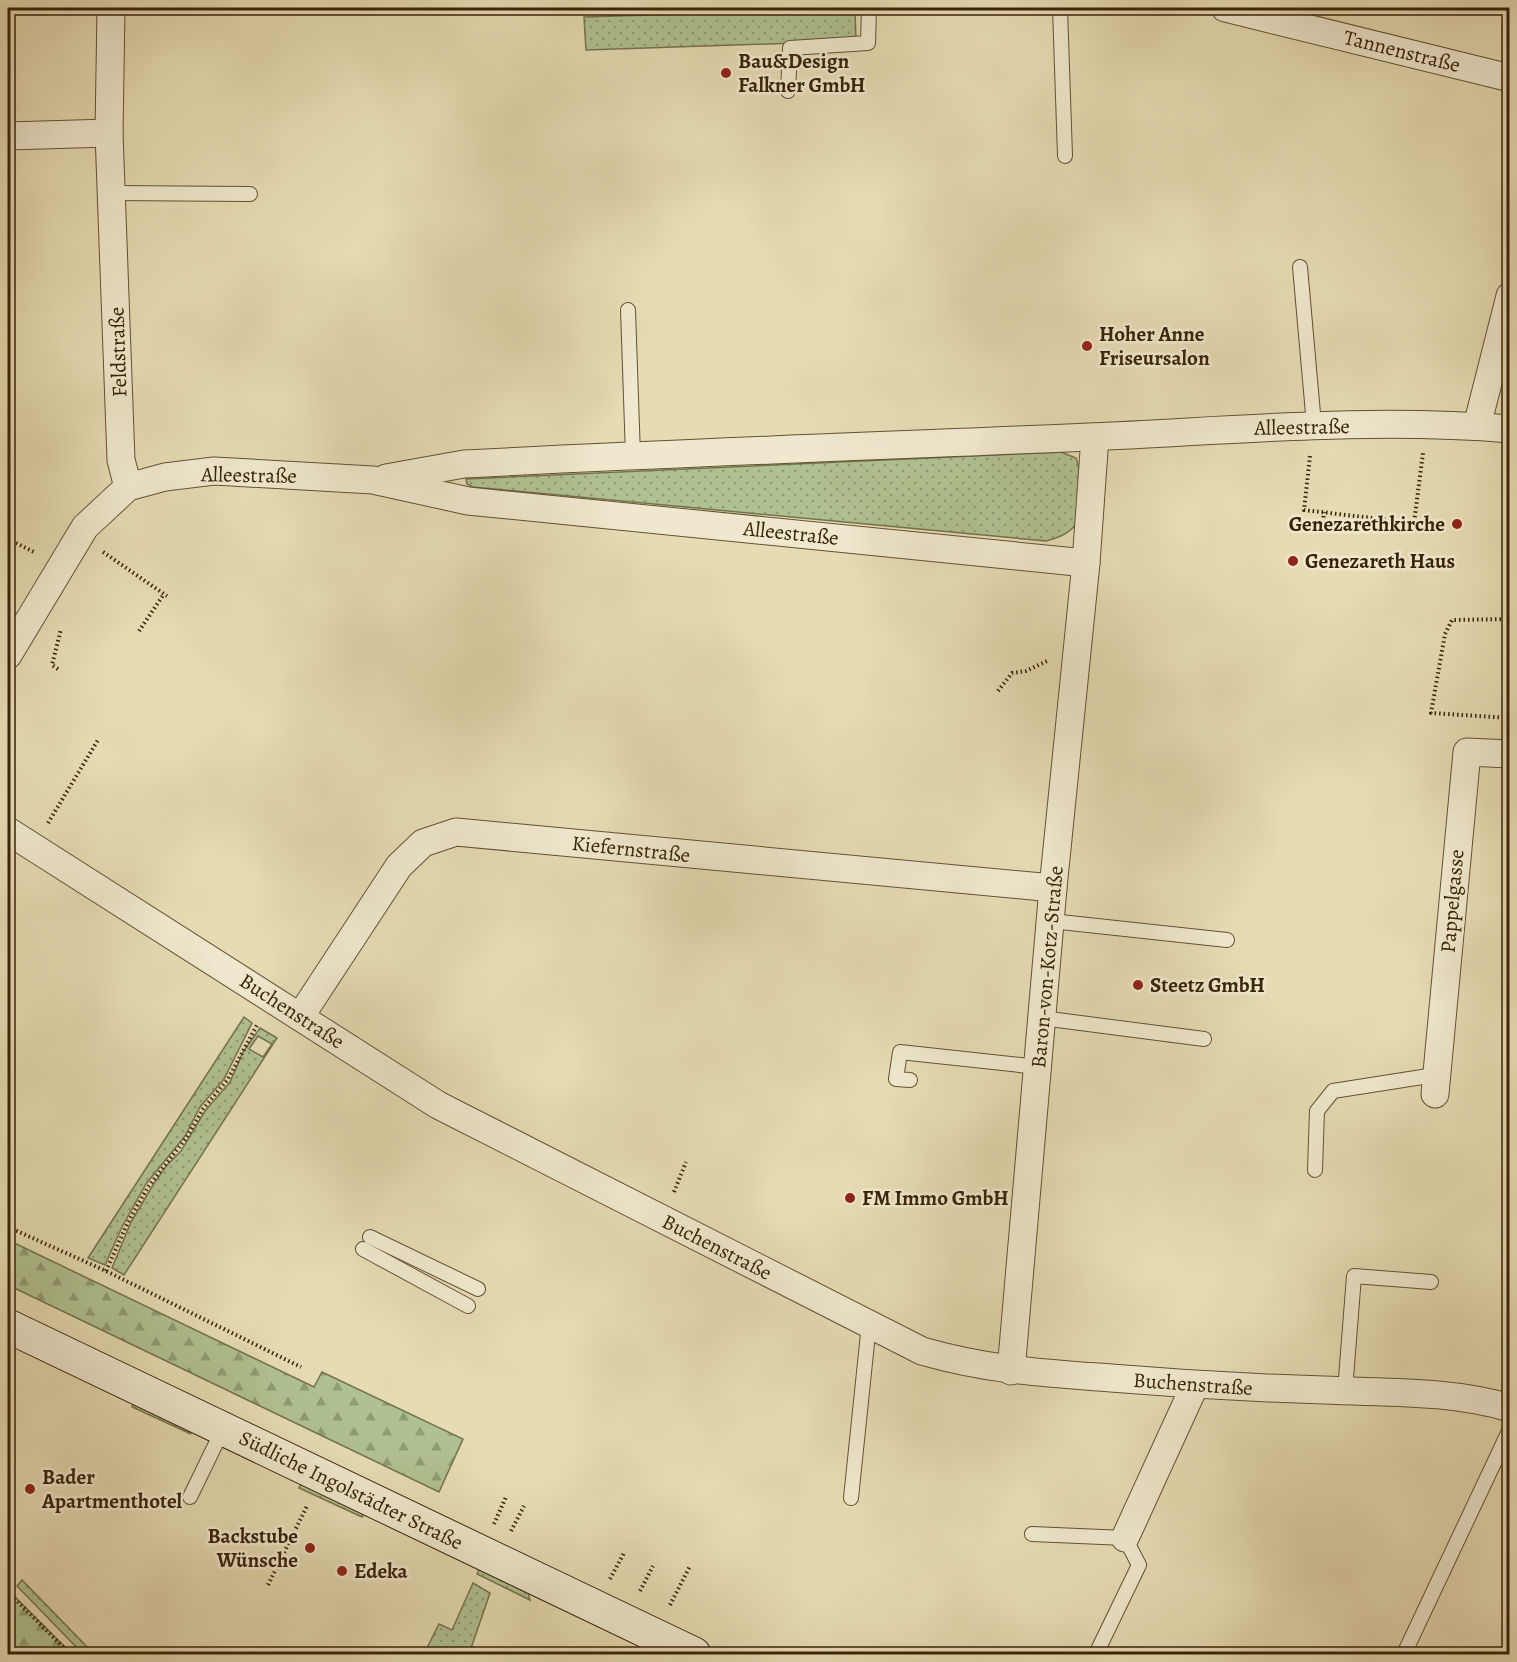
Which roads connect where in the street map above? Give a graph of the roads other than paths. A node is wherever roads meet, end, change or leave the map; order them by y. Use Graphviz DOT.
graph roads {
  1 [pos="111,8"];
  2 [pos="132,8"];
  3 [pos="869,8"];
  4 [pos="1060,8"];
  5 [pos="1225,8"];
  6 [pos="1509,78"];
  7 [pos="788,91"];
  8 [pos="109,133"];
  9 [pos="8,136"];
  10 [pos="1065,156"];
  11 [pos="111,193"];
  12 [pos="250,194"];
  13 [pos="1300,267"];
  14 [pos="1509,296"];
  15 [pos="628,310"];
  16 [pos="1314,425"];
  17 [pos="1477,426"];
  18 [pos="1509,429"];
  19 [pos="1095,437"];
  20 [pos="633,456"];
  21 [pos="372,480"];
  22 [pos="128,488"];
  23 [pos="1086,562"];
  24 [pos="8,655"];
  25 [pos="1509,753"];
  26 [pos="8,831"];
  27 [pos="1053,888"];
  28 [pos="1051,921"];
  29 [pos="1227,940"];
  30 [pos="300,1017"];
  31 [pos="1042,1018"];
  32 [pos="1204,1039"];
  33 [pos="1038,1067"];
  34 [pos="910,1080"];
  35 [pos="1435,1085"];
  36 [pos="1316,1170"];
  37 [pos="1431,1282"];
  38 [pos="478,1289"];
  39 [pos="468,1306"];
  40 [pos="869,1324"];
  41 [pos="8,1326"];
  42 [pos="1011,1371"];
  43 [pos="1195,1385"];
  44 [pos="1345,1391"];
  45 [pos="1509,1408"];
  46 [pos="223,1429"];
  47 [pos="1509,1429"];
  48 [pos="190,1497"];
  49 [pos="851,1498"];
  50 [pos="1032,1534"];
  51 [pos="1125,1538"];
  52 [pos="694,1654"];
  53 [pos="1096,1654"];
  54 [pos="1404,1654"];
  1 -- 2 [label="street"];
  1 -- 8 [label="street, Feldstraße"];
  3 -- 7 [label="lane"];
  4 -- 10 [label="lane"];
  5 -- 6 [label="street, Tannenstraße"];
  8 -- 9 [label="street"];
  8 -- 11 [label="street, Feldstraße"];
  11 -- 12 [label="lane"];
  11 -- 22 [label="street, Feldstraße"];
  13 -- 16 [label="lane"];
  14 -- 17 [label="street"];
  15 -- 20 [label="lane"];
  16 -- 17 [label="street, Alleestraße"];
  16 -- 19 [label="street, Alleestraße"];
  17 -- 18 [label="street, Alleestraße"];
  19 -- 20 [label="street, Alleestraße"];
  19 -- 23 [label="street"];
  20 -- 21 [label="street, Alleestraße"];
  21 -- 22 [label="street, Alleestraße"];
  21 -- 23 [label="street, Alleestraße"];
  22 -- 24 [label="street"];
  23 -- 27 [label="street, Baron-von-Kotz-Straße"];
  25 -- 35 [label="street, Pappelgasse"];
  26 -- 30 [label="street, Buchenstraße"];
  27 -- 28 [label="street, Baron-von-Kotz-Straße"];
  27 -- 30 [label="street, Kiefernstraße"];
  28 -- 29 [label="lane"];
  28 -- 31 [label="street, Baron-von-Kotz-Straße"];
  30 -- 40 [label="street, Buchenstraße"];
  31 -- 32 [label="lane"];
  31 -- 33 [label="street, Baron-von-Kotz-Straße"];
  33 -- 34 [label="lane"];
  33 -- 42 [label="street, Baron-von-Kotz-Straße"];
  35 -- 36 [label="lane"];
  37 -- 44 [label="lane"];
  38 -- 39 [label="lane"];
  40 -- 42 [label="street, Buchenstraße"];
  40 -- 49 [label="lane"];
  41 -- 46 [label="street, Südliche Ingolstädter Straße"];
  42 -- 43 [label="street, Buchenstraße"];
  43 -- 44 [label="street, Buchenstraße"];
  43 -- 51 [label="street"];
  44 -- 45 [label="street, Buchenstraße"];
  46 -- 48 [label="lane"];
  46 -- 52 [label="street, Südliche Ingolstädter Straße"];
  47 -- 54 [label="lane"];
  50 -- 51 [label="lane"];
  51 -- 53 [label="lane"];
}
